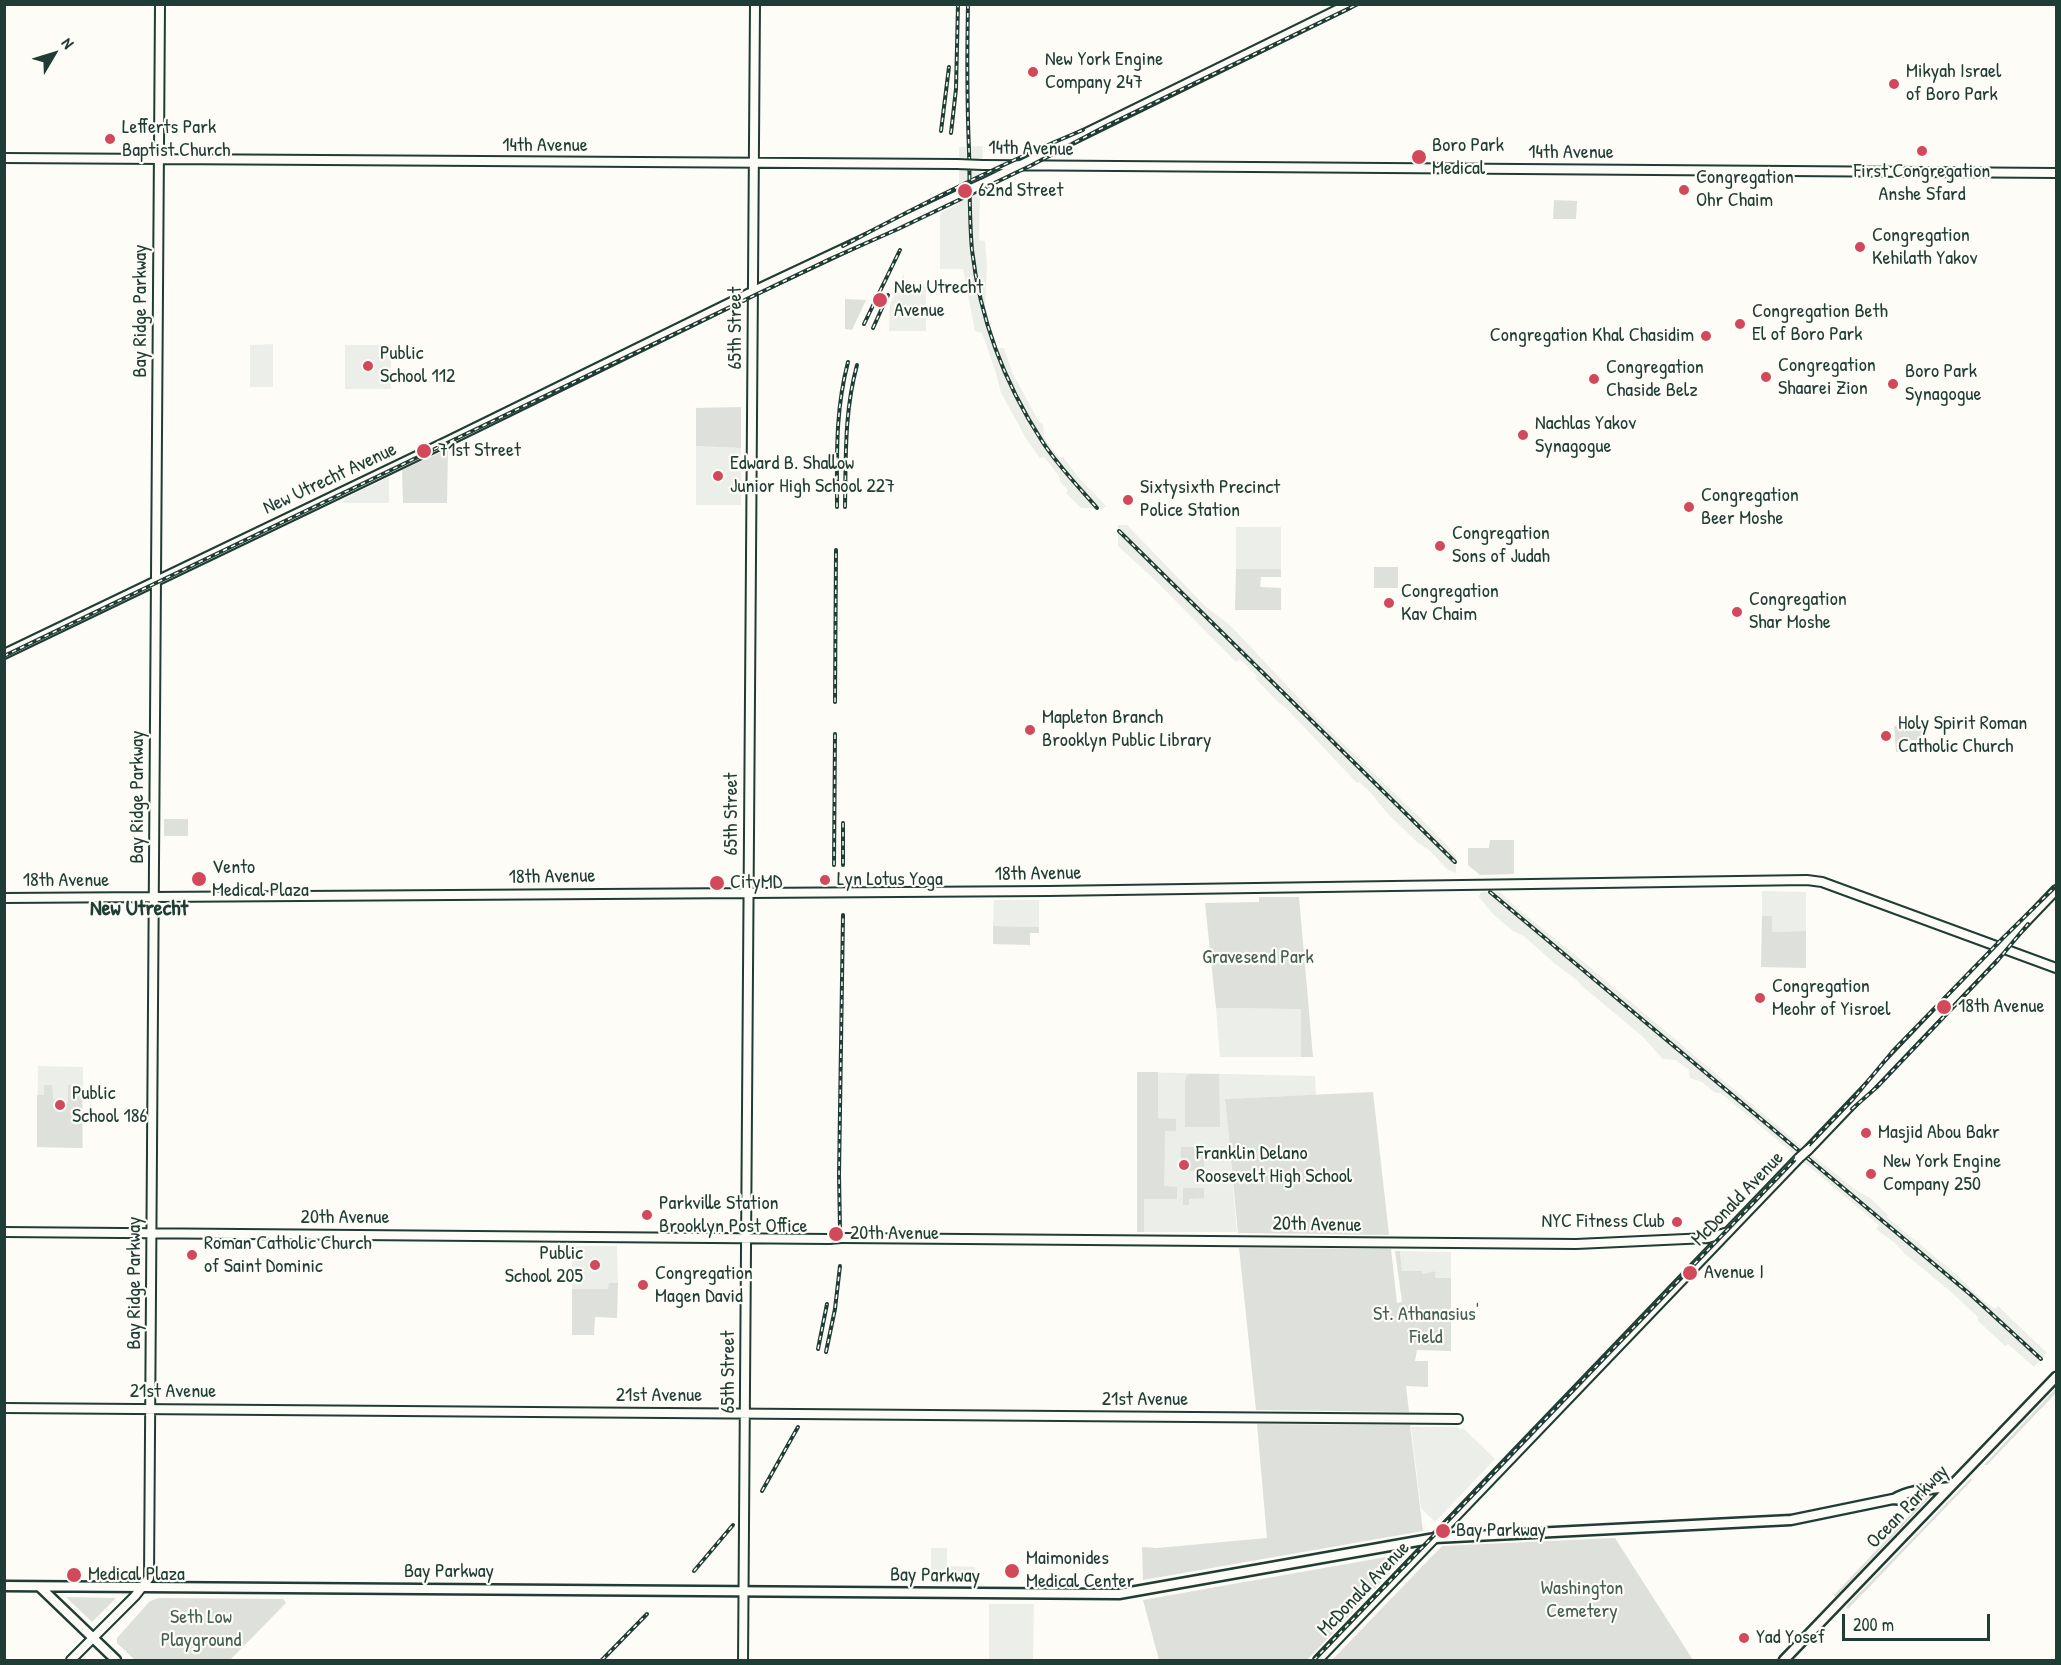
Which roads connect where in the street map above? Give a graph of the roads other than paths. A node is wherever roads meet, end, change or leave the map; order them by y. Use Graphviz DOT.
graph roads {
  1 [pos="160,4"];
  2 [pos="755,4"];
  3 [pos="1349,4"];
  4 [pos="4,158"];
  5 [pos="159,160"];
  6 [pos="754,164"];
  7 [pos="1020,165"];
  8 [pos="2056,173"];
  9 [pos="753,292"];
  10 [pos="156,581"];
  11 [pos="4,654"];
  12 [pos="2056,890"];
  13 [pos="748,893"];
  14 [pos="154,897"];
  15 [pos="4,898"];
  16 [pos="2001,948"];
  17 [pos="2056,968"];
  18 [pos="4,1232"];
  19 [pos="152,1233"];
  20 [pos="1728,1233"];
  21 [pos="746,1238"];
  22 [pos="2056,1377"];
  23 [pos="4,1408"];
  24 [pos="150,1409"];
  25 [pos="745,1413"];
  26 [pos="1458,1419"];
  27 [pos="1950,1487"];
  28 [pos="1893,1499"];
  29 [pos="1910,1505"];
  30 [pos="1436,1538"];
  31 [pos="4,1586"];
  32 [pos="40,1587"];
  33 [pos="143,1587"];
  34 [pos="744,1591"];
  35 [pos="92,1638"];
  36 [pos="70,1660"];
  37 [pos="116,1660"];
  38 [pos="743,1660"];
  39 [pos="1318,1660"];
  40 [pos="1784,1660"];
  1 -- 5 [label="street, Bay Ridge Parkway"];
  2 -- 6 [label="street, 65th Street"];
  3 -- 7 [label="street, New Utrecht Avenue"];
  4 -- 5 [label="street, 14th Avenue"];
  5 -- 6 [label="street, 14th Avenue"];
  5 -- 10 [label="street, Bay Ridge Parkway"];
  6 -- 7 [label="street, 14th Avenue, bridge"];
  6 -- 9 [label="street, 65th Street"];
  7 -- 8 [label="street, 14th Avenue"];
  7 -- 9 [label="street, New Utrecht Avenue, bridge"];
  9 -- 10 [label="street, New Utrecht Avenue"];
  9 -- 13 [label="street, 65th Street"];
  10 -- 11 [label="street, New Utrecht Avenue"];
  10 -- 14 [label="street, Bay Ridge Parkway"];
  12 -- 16 [label="street, McDonald Avenue"];
  13 -- 14 [label="street, 18th Avenue"];
  13 -- 16 [label="street, 18th Avenue"];
  13 -- 21 [label="street, 65th Street"];
  14 -- 15 [label="street, 18th Avenue"];
  14 -- 19 [label="street, Bay Ridge Parkway"];
  16 -- 17 [label="street, 18th Avenue"];
  16 -- 20 [label="street, McDonald Avenue, bridge"];
  18 -- 19 [label="street, 20th Avenue"];
  19 -- 21 [label="street, 20th Avenue"];
  19 -- 24 [label="street, Bay Ridge Parkway"];
  20 -- 21 [label="street, 20th Avenue, bridge"];
  20 -- 30 [label="street, McDonald Avenue"];
  21 -- 25 [label="street, 65th Street"];
  22 -- 27 [label="main road, Ocean Parkway"];
  23 -- 24 [label="street, 21st Avenue"];
  24 -- 25 [label="street, 21st Avenue"];
  24 -- 33 [label="street, Bay Ridge Parkway"];
  25 -- 26 [label="street, 21st Avenue"];
  25 -- 34 [label="street, 65th Street"];
  27 -- 28 [label="main road, Bay Parkway"];
  27 -- 40 [label="main road, Ocean Parkway"];
  28 -- 29 [label="main road"];
  28 -- 30 [label="main road, Bay Parkway"];
  30 -- 34 [label="main road, Bay Parkway"];
  30 -- 39 [label="street, McDonald Avenue"];
  31 -- 32 [label="main road, Bay Parkway"];
  32 -- 33 [label="main road, Bay Parkway"];
  32 -- 35 [label="main road"];
  33 -- 34 [label="main road, Bay Parkway"];
  33 -- 35 [label="street"];
  34 -- 38 [label="street, 65th Street"];
  35 -- 36 [label="street"];
  35 -- 37 [label="main road"];
}
